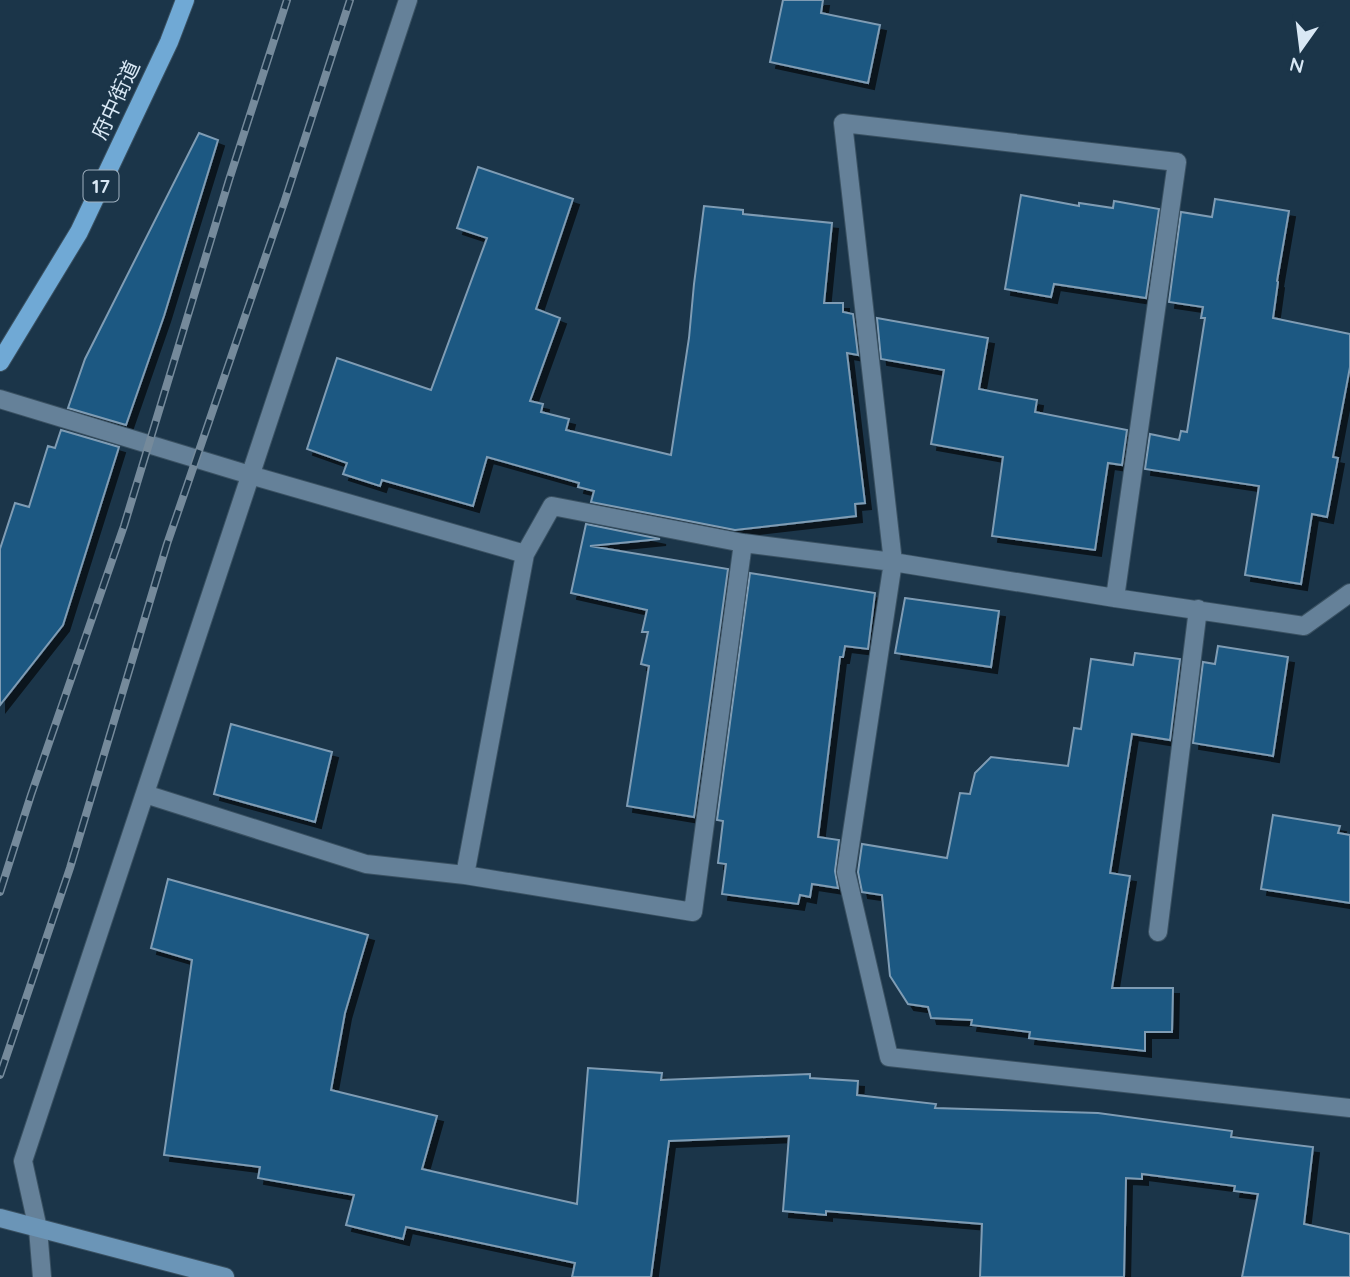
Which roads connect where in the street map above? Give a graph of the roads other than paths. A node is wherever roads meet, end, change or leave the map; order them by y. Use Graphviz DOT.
graph roads {
  1 [pos="185,0"];
  2 [pos="408,0"];
  3 [pos="0,362"];
  4 [pos="0,399"];
  5 [pos="250,475"];
  6 [pos="743,543"];
  7 [pos="525,554"];
  8 [pos="893,562"];
  9 [pos="1350,593"];
  10 [pos="1115,598"];
  11 [pos="1198,609"];
  12 [pos="145,794"];
  13 [pos="465,875"];
  14 [pos="1158,932"];
  15 [pos="1350,1108"];
  16 [pos="0,1218"];
  17 [pos="38,1228"];
  18 [pos="42,1277"];
  19 [pos="225,1277"];
  1 -- 3 [label="main road, 府中街道 / 17"];
  2 -- 5 [label="street"];
  4 -- 5 [label="street"];
  5 -- 7 [label="street"];
  5 -- 12 [label="street"];
  6 -- 7 [label="street"];
  6 -- 8 [label="street"];
  6 -- 13 [label="street"];
  7 -- 13 [label="street"];
  8 -- 10 [label="street"];
  8 -- 10 [label="street"];
  8 -- 15 [label="street"];
  9 -- 11 [label="street"];
  10 -- 11 [label="street"];
  11 -- 14 [label="street"];
  12 -- 13 [label="street"];
  12 -- 17 [label="street"];
  16 -- 17 [label="street"];
  17 -- 18 [label="street"];
  17 -- 19 [label="street"];
}
